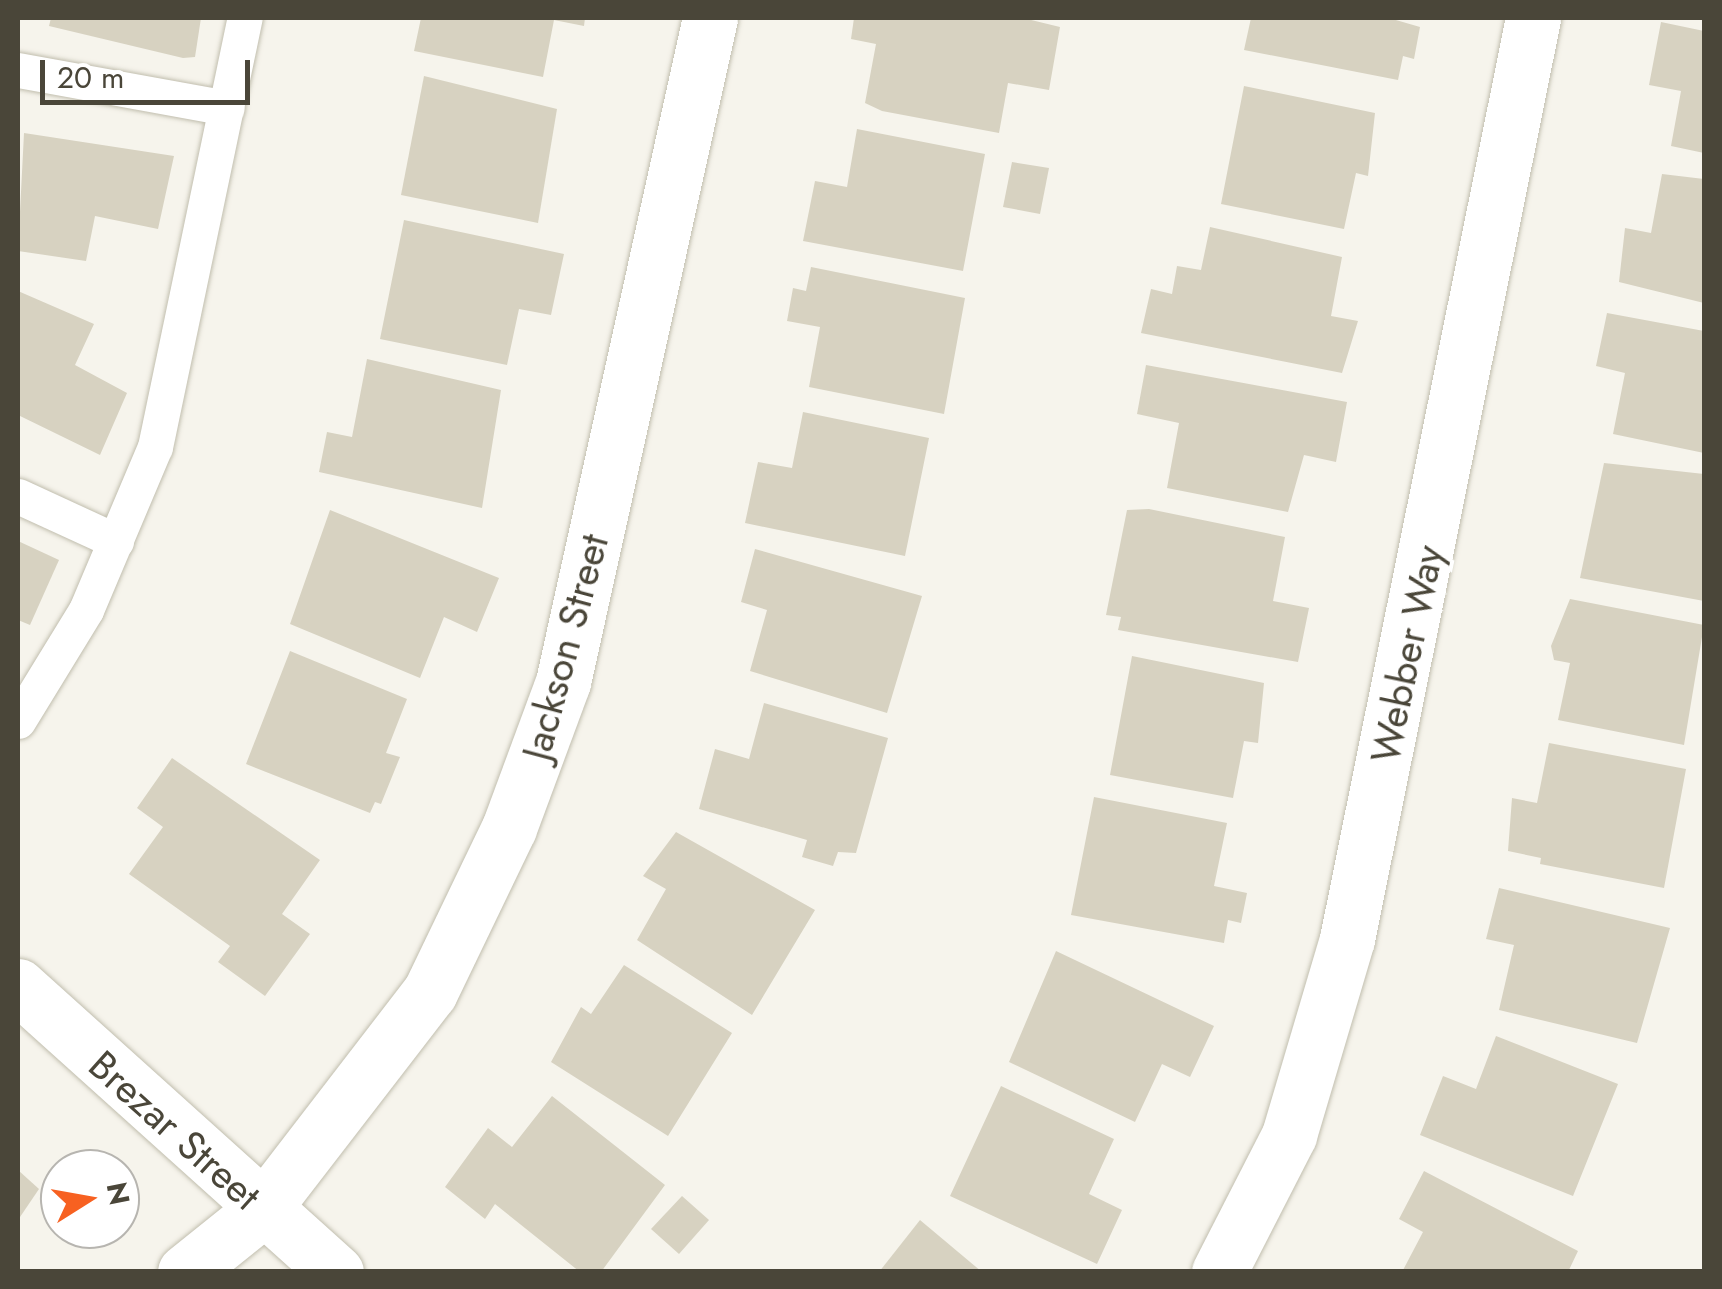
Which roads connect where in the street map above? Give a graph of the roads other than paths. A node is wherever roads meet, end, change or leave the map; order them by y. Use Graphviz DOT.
graph roads {
  1 [pos="246,18"];
  2 [pos="710,18"];
  3 [pos="1533,18"];
  4 [pos="18,70"];
  5 [pos="227,108"];
  6 [pos="18,496"];
  7 [pos="116,540"];
  8 [pos="18,721"];
  9 [pos="18,986"];
  10 [pos="262,1210"];
  11 [pos="185,1272"];
  12 [pos="336,1272"];
  13 [pos="1219,1272"];
  1 -- 5 [label="lane"];
  2 -- 10 [label="street, Jackson Street"];
  3 -- 13 [label="street, Webber Way"];
  4 -- 5 [label="lane"];
  5 -- 7 [label="lane"];
  6 -- 7 [label="lane"];
  7 -- 8 [label="lane"];
  9 -- 10 [label="street, Brezar Street"];
  10 -- 11 [label="street, Jackson Street"];
  10 -- 12 [label="street, Brezar Street"];
}
